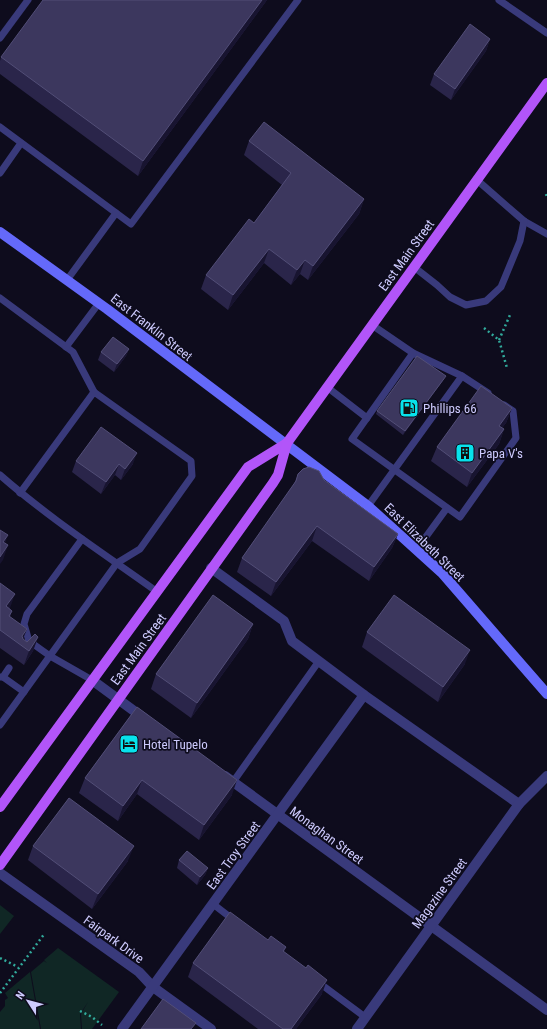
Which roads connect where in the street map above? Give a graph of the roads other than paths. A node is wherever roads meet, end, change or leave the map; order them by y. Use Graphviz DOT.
graph roads {
  1 [pos="28,0"];
  2 [pos="298,0"];
  3 [pos="500,0"];
  4 [pos="547,33"];
  5 [pos="0,38"];
  6 [pos="547,82"];
  7 [pos="0,127"];
  8 [pos="21,143"];
  9 [pos="0,173"];
  10 [pos="476,180"];
  11 [pos="116,213"];
  12 [pos="524,221"];
  13 [pos="0,232"];
  14 [pos="547,234"];
  15 [pos="414,267"];
  16 [pos="67,280"];
  17 [pos="0,298"];
  18 [pos="99,303"];
  19 [pos="372,325"];
  20 [pos="66,347"];
  21 [pos="413,353"];
  22 [pos="462,376"];
  23 [pos="327,387"];
  24 [pos="94,392"];
  25 [pos="367,418"];
  26 [pos="287,443"];
  27 [pos="394,470"];
  28 [pos="0,475"];
  29 [pos="20,493"];
  30 [pos="368,506"];
  31 [pos="447,508"];
  32 [pos="82,539"];
  33 [pos="417,549"];
  34 [pos="117,563"];
  35 [pos="211,568"];
  36 [pos="156,591"];
  37 [pos="29,641"];
  38 [pos="22,651"];
  39 [pos="50,656"];
  40 [pos="319,661"];
  41 [pos="9,668"];
  42 [pos="1,677"];
  43 [pos="92,680"];
  44 [pos="24,692"];
  45 [pos="547,694"];
  46 [pos="364,695"];
  47 [pos="118,699"];
  48 [pos="151,723"];
  49 [pos="0,725"];
  50 [pos="214,769"];
  51 [pos="547,776"];
  52 [pos="232,782"];
  53 [pos="519,804"];
  54 [pos="0,808"];
  55 [pos="277,815"];
  56 [pos="0,865"];
  57 [pos="0,873"];
  58 [pos="213,904"];
  59 [pos="239,923"];
  60 [pos="432,927"];
  61 [pos="313,978"];
  62 [pos="153,987"];
  63 [pos="547,1010"];
  64 [pos="365,1017"];
  65 [pos="122,1029"];
  66 [pos="211,1029"];
  67 [pos="356,1029"];
  1 -- 5 [label="lane"];
  2 -- 11 [label="lane"];
  3 -- 4 [label="lane"];
  6 -- 10 [label="main road, East Main Street"];
  7 -- 8 [label="lane"];
  8 -- 9 [label="lane"];
  8 -- 11 [label="lane"];
  10 -- 12 [label="lane"];
  10 -- 15 [label="main road, East Main Street"];
  11 -- 16 [label="lane"];
  12 -- 14 [label="lane"];
  12 -- 15 [label="lane"];
  13 -- 16 [label="street, East Franklin Street"];
  15 -- 19 [label="main road, East Main Street"];
  16 -- 18 [label="street, East Franklin Street"];
  17 -- 20 [label="lane"];
  18 -- 20 [label="lane"];
  18 -- 26 [label="street, East Franklin Street"];
  19 -- 21 [label="lane"];
  19 -- 23 [label="main road, East Main Street"];
  20 -- 24 [label="lane"];
  21 -- 22 [label="lane"];
  21 -- 25 [label="lane"];
  22 -- 27 [label="lane"];
  22 -- 31 [label="lane"];
  23 -- 25 [label="lane"];
  23 -- 26 [label="main road, East Main Street"];
  24 -- 29 [label="lane"];
  24 -- 34 [label="lane"];
  25 -- 27 [label="lane"];
  26 -- 30 [label="street, East Elizabeth Street"];
  26 -- 35 [label="main road, East Main Street"];
  26 -- 36 [label="main road, East Main Street"];
  27 -- 30 [label="lane"];
  27 -- 31 [label="lane"];
  28 -- 29 [label="lane"];
  29 -- 32 [label="lane"];
  30 -- 33 [label="street, East Elizabeth Street"];
  31 -- 33 [label="lane"];
  32 -- 34 [label="lane"];
  32 -- 37 [label="lane"];
  33 -- 45 [label="street, East Elizabeth Street"];
  34 -- 36 [label="lane"];
  34 -- 39 [label="lane"];
  35 -- 40 [label="street"];
  35 -- 47 [label="main road, East Main Street"];
  36 -- 43 [label="main road, East Main Street"];
  37 -- 38 [label="lane"];
  37 -- 39 [label="lane"];
  39 -- 43 [label="lane"];
  39 -- 44 [label="lane"];
  40 -- 46 [label="street"];
  40 -- 52 [label="lane"];
  41 -- 42 [label="lane"];
  42 -- 44 [label="lane"];
  43 -- 47 [label="street"];
  43 -- 54 [label="main road, East Main Street"];
  44 -- 49 [label="lane"];
  46 -- 53 [label="street"];
  46 -- 55 [label="street, East Troy Street"];
  47 -- 48 [label="street"];
  47 -- 56 [label="main road, East Main Street"];
  50 -- 52 [label="street, Monaghan Street"];
  51 -- 53 [label="street, Magazine Street"];
  52 -- 55 [label="street, Monaghan Street"];
  53 -- 60 [label="street, Magazine Street"];
  55 -- 58 [label="street, East Troy Street"];
  55 -- 60 [label="street, Monaghan Street"];
  57 -- 62 [label="street, Fairpark Drive"];
  58 -- 59 [label="lane"];
  58 -- 62 [label="street, East Troy Street"];
  60 -- 63 [label="street, Monaghan Street"];
  60 -- 64 [label="street, Magazine Street"];
  61 -- 64 [label="lane"];
  62 -- 65 [label="street, East Troy Street"];
  62 -- 66 [label="street, Fairpark Drive"];
  64 -- 67 [label="street, Magazine Street"];
}
